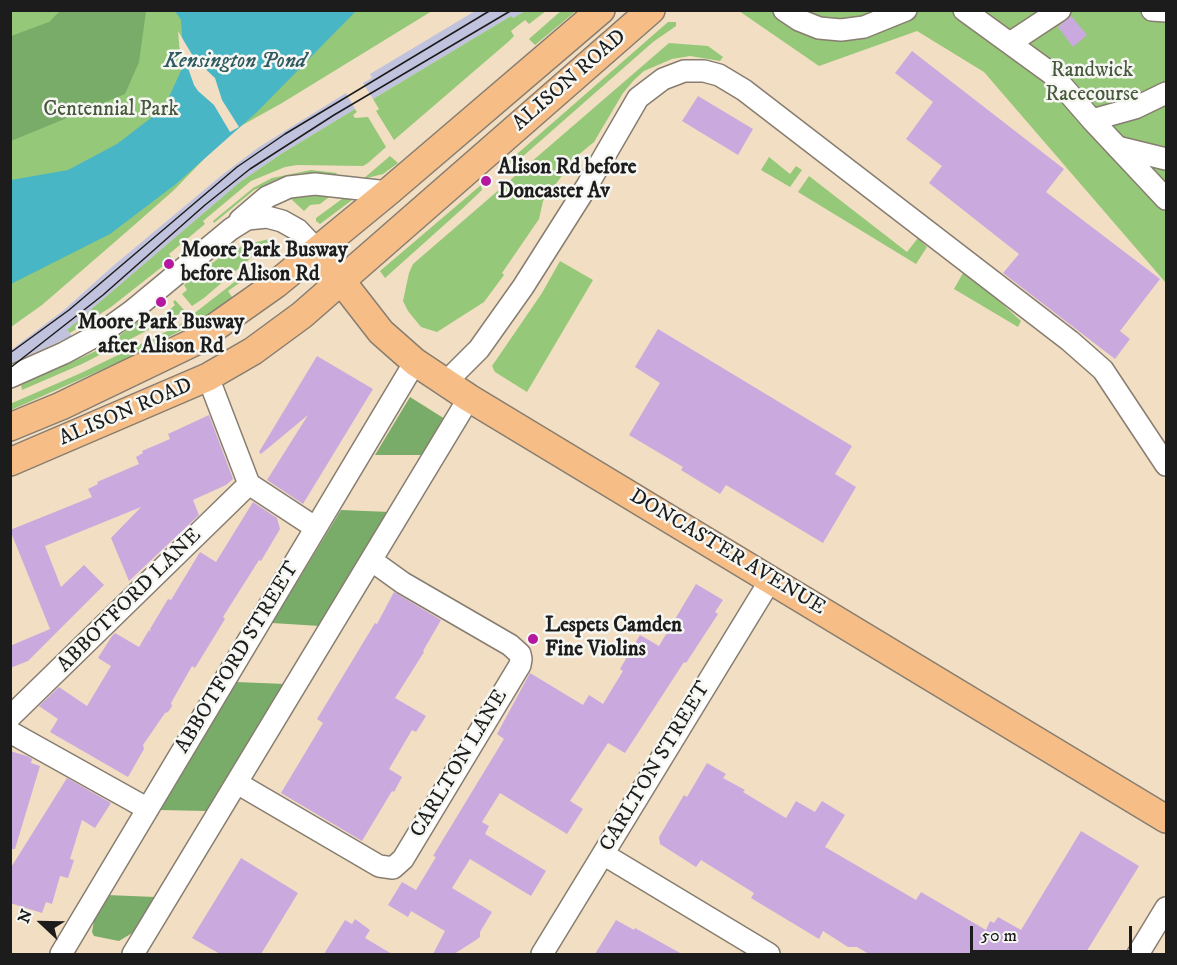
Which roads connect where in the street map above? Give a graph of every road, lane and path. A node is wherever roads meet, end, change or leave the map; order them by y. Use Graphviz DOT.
graph roads {
  1 [pos="601,10"];
  2 [pos="651,10"];
  3 [pos="784,10"];
  4 [pos="906,10"];
  5 [pos="964,10"];
  6 [pos="1060,10"];
  7 [pos="1152,10"];
  8 [pos="1167,11"];
  9 [pos="1010,43"];
  10 [pos="1167,93"];
  11 [pos="1092,120"];
  12 [pos="1116,147"];
  13 [pos="1167,159"];
  14 [pos="388,192"];
  15 [pos="1167,198"];
  16 [pos="220,239"];
  17 [pos="318,251"];
  18 [pos="341,282"];
  19 [pos="415,362"];
  20 [pos="10,377"];
  21 [pos="207,377"];
  22 [pos="458,391"];
  23 [pos="10,427"];
  24 [pos="10,462"];
  25 [pos="1167,465"];
  26 [pos="249,484"];
  27 [pos="316,528"];
  28 [pos="371,560"];
  29 [pos="771,579"];
  30 [pos="10,717"];
  31 [pos="10,732"];
  32 [pos="237,783"];
  33 [pos="148,808"];
  34 [pos="1167,819"];
  35 [pos="603,854"];
  36 [pos="1167,908"];
  37 [pos="61,954"];
  38 [pos="133,954"];
  39 [pos="542,954"];
  40 [pos="769,954"];
  41 [pos="1138,954"];
  1 -- 14 [label="main road, ALISON ROAD"];
  2 -- 18 [label="main road, ALISON ROAD"];
  3 -- 4 [label="street"];
  5 -- 9 [label="street"];
  6 -- 9 [label="street"];
  7 -- 8 [label="street"];
  9 -- 11 [label="street"];
  10 -- 11 [label="street"];
  11 -- 12 [label="street"];
  12 -- 13 [label="street"];
  12 -- 15 [label="street"];
  14 -- 16 [label="street"];
  14 -- 17 [label="main road, ALISON ROAD"];
  16 -- 17 [label="street"];
  16 -- 20 [label="street"];
  17 -- 18 [label="main road, DONCASTER AVENUE"];
  17 -- 23 [label="main road, ALISON ROAD"];
  18 -- 19 [label="main road, DONCASTER AVENUE"];
  18 -- 21 [label="main road, ALISON ROAD"];
  19 -- 22 [label="main road, DONCASTER AVENUE"];
  19 -- 27 [label="street, ABBOTFORD STREET"];
  21 -- 24 [label="main road, ALISON ROAD"];
  21 -- 26 [label="street"];
  22 -- 25 [label="street"];
  22 -- 28 [label="street"];
  22 -- 29 [label="main road, DONCASTER AVENUE"];
  26 -- 27 [label="street"];
  26 -- 30 [label="street, ABBOTFORD LANE"];
  27 -- 33 [label="street, ABBOTFORD STREET"];
  28 -- 32 [label="street"];
  28 -- 32 [label="street, CARLTON LANE"];
  29 -- 34 [label="main road, DONCASTER AVENUE"];
  29 -- 35 [label="street, CARLTON STREET"];
  31 -- 33 [label="street"];
  32 -- 38 [label="street"];
  33 -- 37 [label="street, ABBOTFORD STREET"];
  35 -- 39 [label="street, CARLTON STREET"];
  35 -- 40 [label="street"];
  36 -- 41 [label="street"];
}
